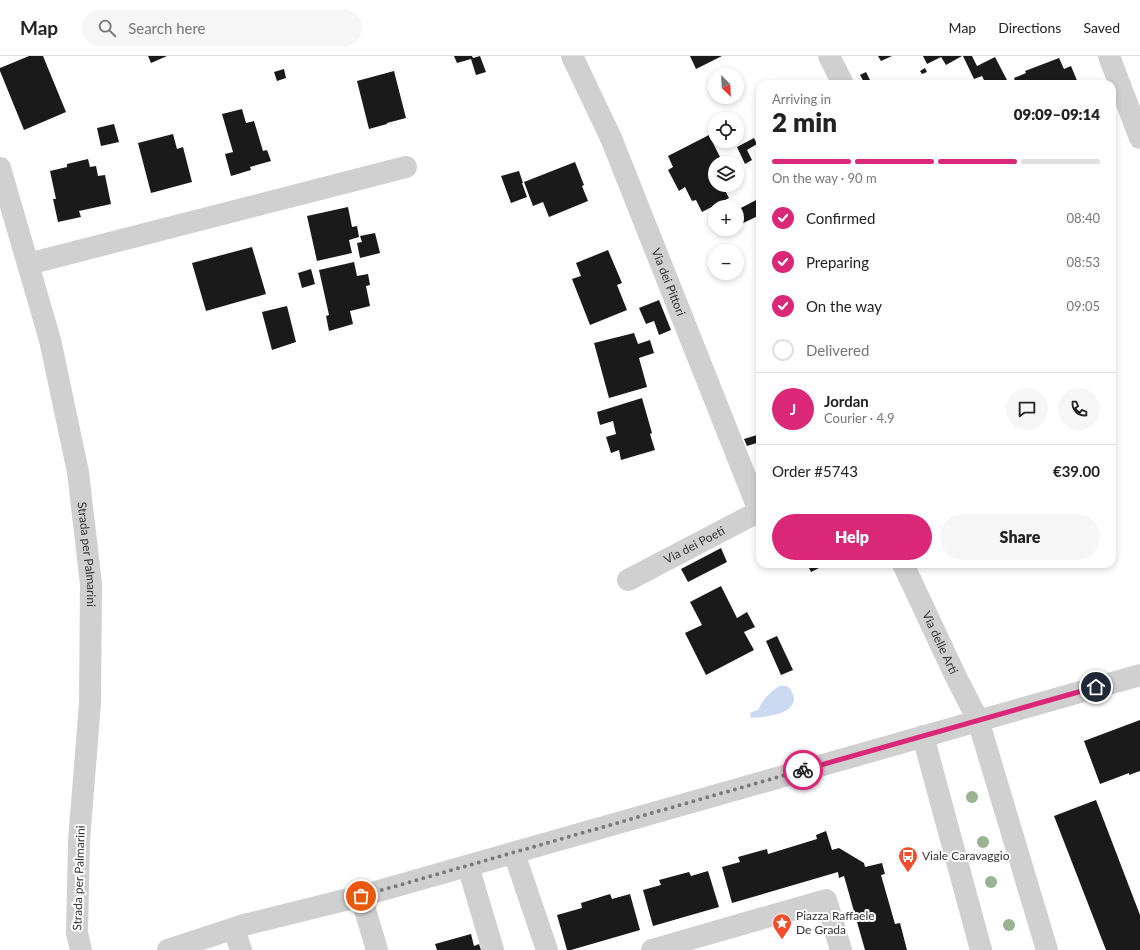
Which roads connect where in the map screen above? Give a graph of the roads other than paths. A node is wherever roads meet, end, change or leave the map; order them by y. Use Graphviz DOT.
graph roads {
  1 [pos="572,56"];
  2 [pos="829,56"];
  3 [pos="1109,56"];
  4 [pos="841,80"];
  5 [pos="1140,138"];
  6 [pos="406,167"];
  7 [pos="0,168"];
  8 [pos="28,264"];
  9 [pos="756,501"];
  10 [pos="756,513"];
  11 [pos="904,568"];
  12 [pos="628,580"];
  13 [pos="1140,675"];
  14 [pos="978,720"];
  15 [pos="923,736"];
  16 [pos="514,853"];
  17 [pos="468,866"];
  18 [pos="361,896"];
  19 [pos="234,929"];
  20 [pos="81,950"];
  21 [pos="168,950"];
  22 [pos="241,950"];
  23 [pos="377,950"];
  24 [pos="493,950"];
  25 [pos="547,950"];
  26 [pos="652,950"];
  27 [pos="841,950"];
  28 [pos="981,950"];
  29 [pos="1046,950"];
  1 -- 9 [label="street, Via dei Pittori"];
  2 -- 4 [label="street"];
  3 -- 5 [label="street"];
  6 -- 8 [label="street"];
  7 -- 8 [label="street, Strada per Palmarini"];
  8 -- 20 [label="street, Strada per Palmarini"];
  10 -- 12 [label="street, Via dei Poeti"];
  11 -- 14 [label="street, Via delle Arti"];
  13 -- 14 [label="street"];
  14 -- 15 [label="street"];
  14 -- 29 [label="street"];
  15 -- 16 [label="street"];
  15 -- 28 [label="street"];
  16 -- 17 [label="street"];
  16 -- 25 [label="street"];
  17 -- 18 [label="street"];
  17 -- 24 [label="street"];
  18 -- 19 [label="street"];
  18 -- 23 [label="street"];
  19 -- 21 [label="street"];
  19 -- 22 [label="street"];
  26 -- 27 [label="street"];
}
